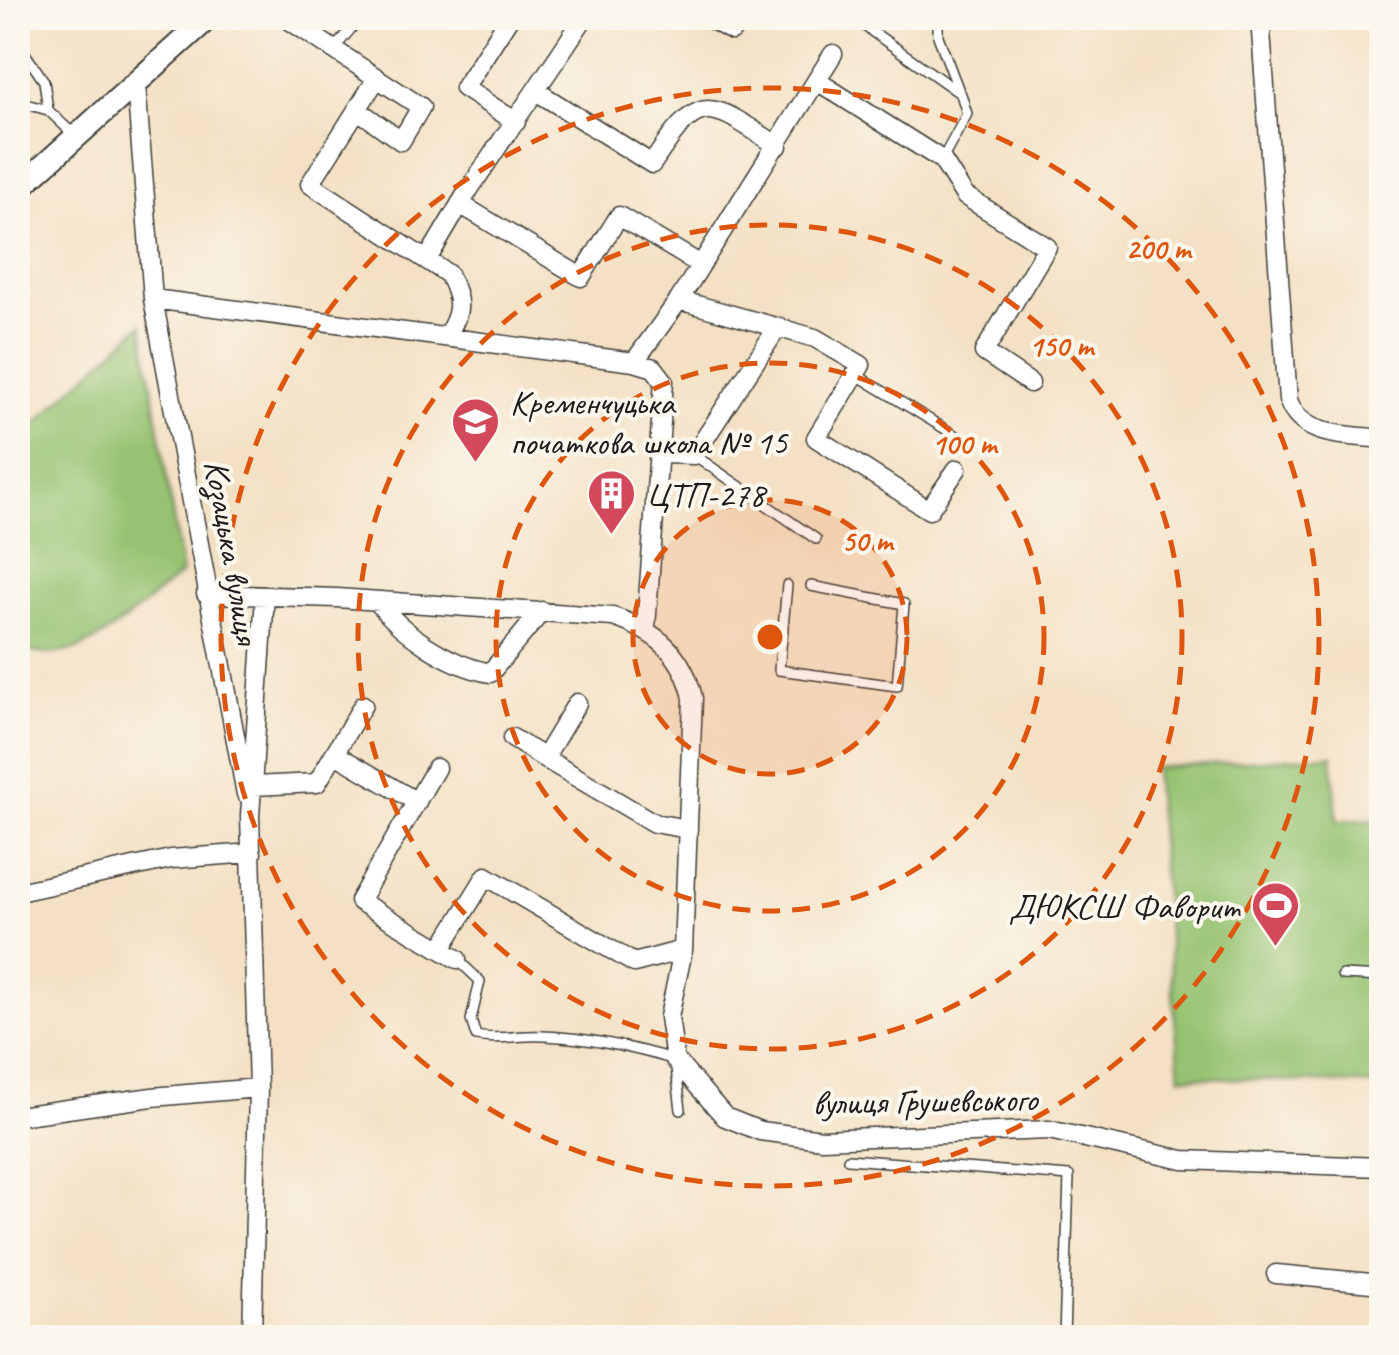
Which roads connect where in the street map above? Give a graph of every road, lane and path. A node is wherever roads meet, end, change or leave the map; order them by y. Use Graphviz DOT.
graph roads {
  1 [pos="208,18"];
  2 [pos="286,18"];
  3 [pos="360,18"];
  4 [pos="509,18"];
  5 [pos="584,18"];
  6 [pos="710,18"];
  7 [pos="854,18"];
  8 [pos="938,18"];
  9 [pos="1260,18"];
  10 [pos="732,32"];
  11 [pos="18,50"];
  12 [pos="334,50"];
  13 [pos="833,54"];
  14 [pos="377,78"];
  15 [pos="817,81"];
  16 [pos="136,84"];
  17 [pos="536,91"];
  18 [pos="961,94"];
  19 [pos="18,102"];
  20 [pos="48,110"];
  21 [pos="358,110"];
  22 [pos="516,122"];
  23 [pos="76,137"];
  24 [pos="778,146"];
  25 [pos="942,160"];
  26 [pos="18,190"];
  27 [pos="460,204"];
  28 [pos="428,258"];
  29 [pos="701,264"];
  30 [pos="154,300"];
  31 [pos="679,300"];
  32 [pos="778,328"];
  33 [pos="446,338"];
  34 [pos="634,362"];
  35 [pos="855,374"];
  36 [pos="1030,384"];
  37 [pos="1382,440"];
  38 [pos="968,443"];
  39 [pos="661,454"];
  40 [pos="694,455"];
  41 [pos="958,469"];
  42 [pos="816,540"];
  43 [pos="786,585"];
  44 [pos="810,586"];
  45 [pos="206,594"];
  46 [pos="265,596"];
  47 [pos="377,601"];
  48 [pos="542,611"];
  49 [pos="646,627"];
  50 [pos="578,702"];
  51 [pos="362,705"];
  52 [pos="512,738"];
  53 [pos="335,754"];
  54 [pos="544,758"];
  55 [pos="436,768"];
  56 [pos="253,786"];
  57 [pos="417,802"];
  58 [pos="250,816"];
  59 [pos="688,830"];
  60 [pos="252,854"];
  61 [pos="18,892"];
  62 [pos="682,950"];
  63 [pos="449,954"];
  64 [pos="1342,974"];
  65 [pos="1382,978"];
  66 [pos="675,1060"];
  67 [pos="258,1088"];
  68 [pos="680,1110"];
  69 [pos="18,1116"];
  70 [pos="848,1159"];
  71 [pos="1382,1167"];
  72 [pos="1276,1274"];
  73 [pos="1382,1284"];
  74 [pos="252,1338"];
  75 [pos="1064,1338"];
  1 -- 16 [label="street"];
  2 -- 12 [label="street"];
  3 -- 12 [label="lane"];
  4 -- 22 [label="street"];
  5 -- 17 [label="street"];
  6 -- 10 [label="street"];
  7 -- 18 [label="lane"];
  8 -- 18 [label="lane"];
  9 -- 37 [label="street"];
  11 -- 20 [label="lane"];
  12 -- 14 [label="street"];
  13 -- 15 [label="street"];
  14 -- 21 [label="street"];
  14 -- 21 [label="street"];
  15 -- 24 [label="street"];
  15 -- 25 [label="street"];
  16 -- 23 [label="street"];
  16 -- 30 [label="street, Козацька вулиця"];
  17 -- 22 [label="street"];
  17 -- 24 [label="street"];
  18 -- 25 [label="lane"];
  19 -- 20 [label="lane"];
  20 -- 23 [label="lane"];
  21 -- 28 [label="street"];
  22 -- 27 [label="street"];
  23 -- 26 [label="street"];
  24 -- 29 [label="street"];
  25 -- 36 [label="street"];
  27 -- 28 [label="street"];
  27 -- 29 [label="street"];
  28 -- 33 [label="street"];
  29 -- 31 [label="street"];
  30 -- 33 [label="street"];
  30 -- 45 [label="street, Козацька вулиця"];
  31 -- 32 [label="street"];
  31 -- 34 [label="street"];
  32 -- 35 [label="street"];
  32 -- 40 [label="street"];
  33 -- 34 [label="street"];
  34 -- 39 [label="street"];
  35 -- 38 [label="lane"];
  35 -- 41 [label="street"];
  39 -- 40 [label="street"];
  39 -- 49 [label="street"];
  40 -- 42 [label="lane"];
  43 -- 44 [label="lane"];
  45 -- 46 [label="street"];
  45 -- 58 [label="street, Козацька вулиця"];
  46 -- 47 [label="street"];
  46 -- 56 [label="street, Козацька вулиця"];
  47 -- 48 [label="street"];
  47 -- 48 [label="street"];
  48 -- 49 [label="street"];
  49 -- 59 [label="street"];
  50 -- 54 [label="street"];
  51 -- 53 [label="street"];
  52 -- 54 [label="street"];
  53 -- 56 [label="street"];
  53 -- 57 [label="street"];
  54 -- 59 [label="street"];
  55 -- 57 [label="street"];
  56 -- 58 [label="street, Козацька вулиця"];
  57 -- 63 [label="street"];
  58 -- 60 [label="street, Козацька вулиця"];
  59 -- 62 [label="street"];
  60 -- 61 [label="street"];
  60 -- 67 [label="street, Козацька вулиця"];
  62 -- 63 [label="street"];
  62 -- 66 [label="street"];
  63 -- 66 [label="lane"];
  64 -- 65 [label="lane"];
  66 -- 68 [label="lane"];
  66 -- 71 [label="street, вулиця Грушевського"];
  67 -- 69 [label="street"];
  67 -- 74 [label="street, Козацька вулиця"];
  70 -- 75 [label="lane"];
  72 -- 73 [label="street"];
}
